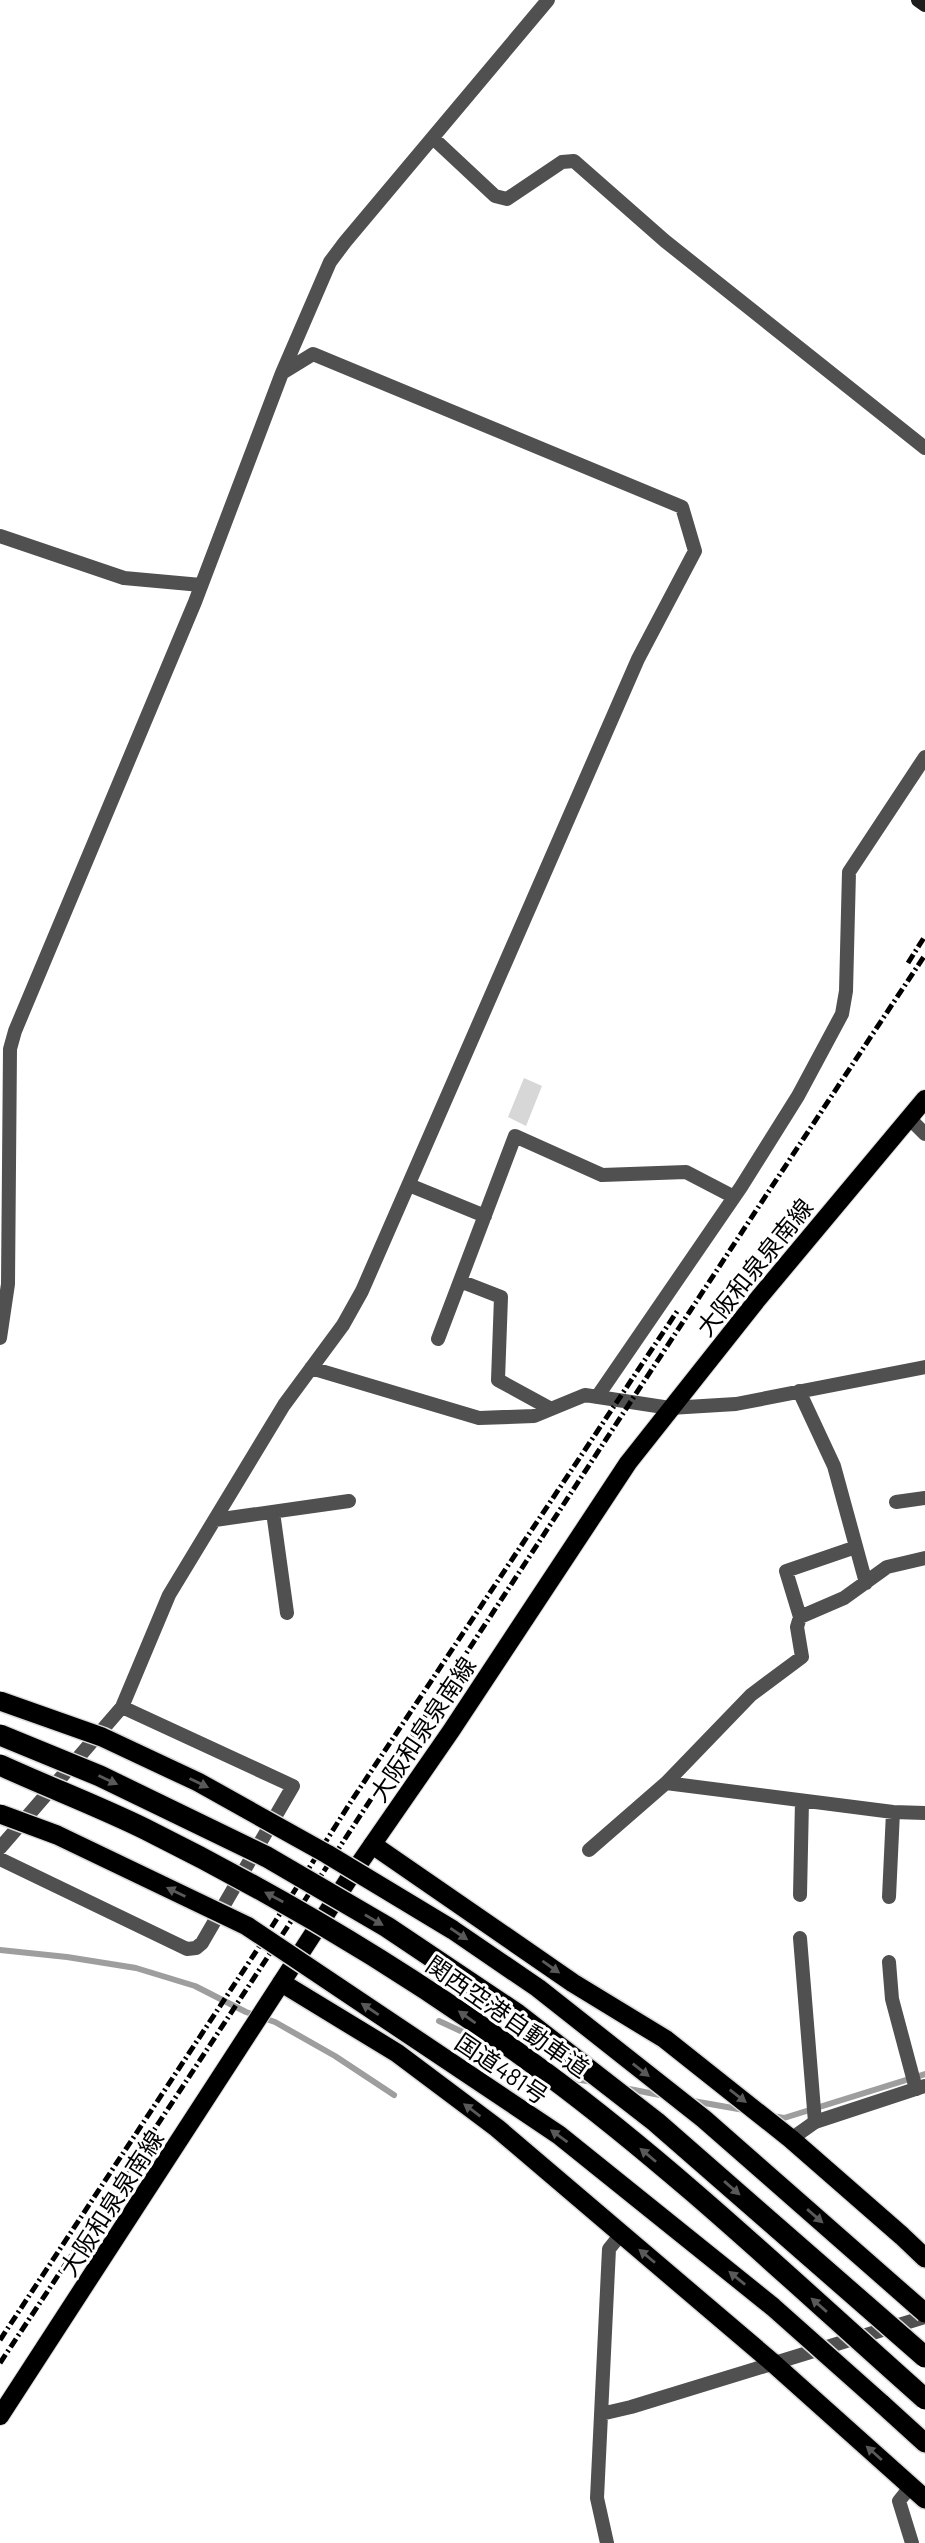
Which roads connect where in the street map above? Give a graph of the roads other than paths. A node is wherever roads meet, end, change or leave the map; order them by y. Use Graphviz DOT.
graph roads {
  1 [pos="548,0"];
  2 [pos="918,0"];
  3 [pos="925,5"];
  4 [pos="432,138"];
  5 [pos="282,373"];
  6 [pos="925,448"];
  7 [pos="0,536"];
  8 [pos="201,585"];
  9 [pos="925,757"];
  10 [pos="925,1099"];
  11 [pos="909,1118"];
  12 [pos="925,1134"];
  13 [pos="409,1185"];
  14 [pos="734,1197"];
  15 [pos="485,1216"];
  16 [pos="460,1281"];
  17 [pos="4,1283"];
  18 [pos="0,1338"];
  19 [pos="438,1339"];
  20 [pos="925,1367"];
  21 [pos="311,1368"];
  22 [pos="799,1391"];
  23 [pos="597,1397"];
  24 [pos="670,1408"];
  25 [pos="551,1409"];
  26 [pos="925,1498"];
  27 [pos="349,1501"];
  28 [pos="896,1502"];
  29 [pos="273,1512"];
  30 [pos="215,1520"];
  31 [pos="856,1547"];
  32 [pos="925,1558"];
  33 [pos="866,1583"];
  34 [pos="287,1613"];
  35 [pos="800,1616"];
  36 [pos="0,1701"];
  37 [pos="122,1707"];
  38 [pos="0,1735"];
  39 [pos="0,1765"];
  40 [pos="666,1783"];
  41 [pos="802,1801"];
  42 [pos="893,1812"];
  43 [pos="925,1813"];
  44 [pos="0,1814"];
  45 [pos="373,1845"];
  46 [pos="0,1848"];
  47 [pos="589,1850"];
  48 [pos="0,1859"];
  49 [pos="800,1895"];
  50 [pos="889,1897"];
  51 [pos="800,1938"];
  52 [pos="889,1962"];
  53 [pos="282,1983"];
  54 [pos="920,2088"];
  55 [pos="815,2122"];
  56 [pos="792,2139"];
  57 [pos="621,2234"];
  58 [pos="925,2259"];
  59 [pos="925,2315"];
  60 [pos="925,2357"];
  61 [pos="773,2363"];
  62 [pos="925,2399"];
  63 [pos="601,2414"];
  64 [pos="0,2416"];
  65 [pos="925,2443"];
  66 [pos="918,2492"];
  67 [pos="607,2543"];
  68 [pos="912,2543"];
  1 -- 4 [label="street"];
  2 -- 3 [label="main road"];
  4 -- 5 [label="street"];
  4 -- 6 [label="street"];
  5 -- 8 [label="street"];
  5 -- 13 [label="street"];
  7 -- 8 [label="street"];
  8 -- 17 [label="street"];
  9 -- 14 [label="street"];
  10 -- 11 [label="main road, 大阪和泉泉南線"];
  11 -- 12 [label="street"];
  11 -- 24 [label="main road, 大阪和泉泉南線"];
  13 -- 15 [label="street"];
  13 -- 21 [label="street"];
  14 -- 15 [label="street"];
  14 -- 23 [label="street"];
  15 -- 16 [label="street"];
  16 -- 19 [label="street"];
  16 -- 25 [label="street"];
  17 -- 18 [label="street"];
  20 -- 22 [label="street"];
  21 -- 25 [label="street"];
  21 -- 30 [label="street"];
  22 -- 24 [label="street"];
  22 -- 31 [label="street"];
  23 -- 24 [label="street"];
  23 -- 25 [label="street"];
  24 -- 45 [label="main road, 大阪和泉泉南線"];
  26 -- 28 [label="street"];
  27 -- 29 [label="street"];
  29 -- 30 [label="street"];
  29 -- 34 [label="street"];
  30 -- 37 [label="street"];
  31 -- 33 [label="street"];
  31 -- 35 [label="street"];
  32 -- 33 [label="street"];
  33 -- 35 [label="street"];
  35 -- 40 [label="street"];
  36 -- 59 [label="highway, one-way, bridge"];
  37 -- 46 [label="street"];
  37 -- 48 [label="street"];
  38 -- 60 [label="highway, 関西空港自動車道, one-way, bridge"];
  62 -- 39 [label="highway, 関西空港自動車道, one-way, bridge"];
  40 -- 41 [label="street"];
  40 -- 47 [label="street"];
  41 -- 42 [label="street"];
  41 -- 49 [label="street"];
  42 -- 43 [label="street"];
  42 -- 50 [label="street"];
  65 -- 44 [label="highway, 国道481号, one-way, bridge"];
  45 -- 53 [label="main road, 大阪和泉泉南線"];
  45 -- 56 [label="highway, one-way"];
  51 -- 55 [label="street"];
  52 -- 54 [label="street"];
  57 -- 53 [label="highway, one-way"];
  53 -- 64 [label="main road, 大阪和泉泉南線"];
  54 -- 55 [label="street"];
  55 -- 56 [label="street"];
  56 -- 58 [label="highway"];
  61 -- 57 [label="highway, one-way"];
  57 -- 63 [label="street"];
  59 -- 61 [label="street"];
  61 -- 63 [label="street"];
  66 -- 61 [label="highway, one-way"];
  63 -- 67 [label="street"];
  66 -- 68 [label="street"];
}
